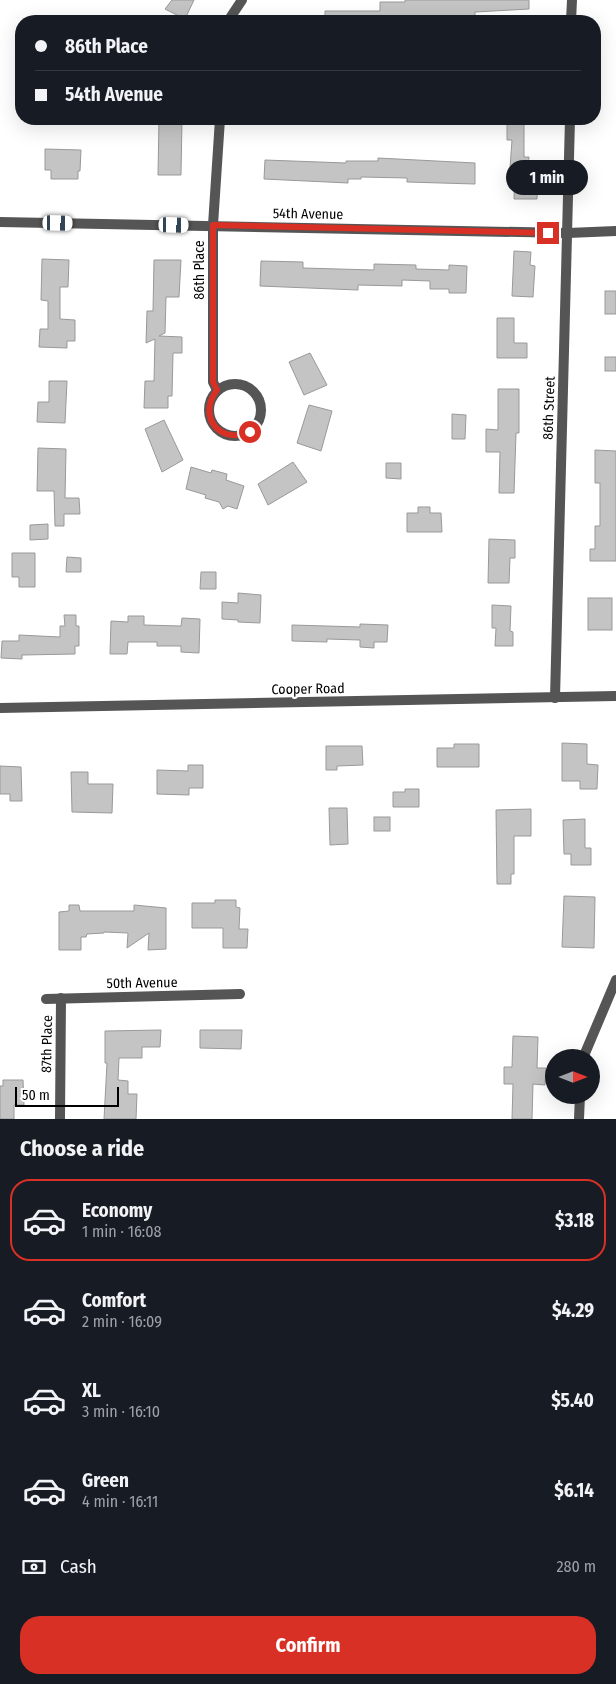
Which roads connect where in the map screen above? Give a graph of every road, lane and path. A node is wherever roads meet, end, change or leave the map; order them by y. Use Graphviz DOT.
graph roads {
  1 [pos="242,0"];
  2 [pos="572,0"];
  3 [pos="232,15"];
  4 [pos="571,15"];
  5 [pos="220,125"];
  6 [pos="570,125"];
  7 [pos="0,222"];
  8 [pos="213,225"];
  9 [pos="616,231"];
  10 [pos="568,233"];
  11 [pos="217,390"];
  12 [pos="616,696"];
  13 [pos="555,698"];
  14 [pos="0,708"];
  15 [pos="616,980"];
  16 [pos="240,994"];
  17 [pos="61,998"];
  18 [pos="46,999"];
  19 [pos="587,1049"];
  20 [pos="580,1104"];
  21 [pos="60,1119"];
  22 [pos="579,1119"];
  1 -- 3 [label="street"];
  2 -- 4 [label="street"];
  5 -- 8 [label="street, 86th Place"];
  6 -- 10 [label="street, 86th Street"];
  7 -- 8 [label="street, 54th Avenue"];
  8 -- 10 [label="street, 54th Avenue"];
  8 -- 11 [label="street, 86th Place"];
  9 -- 10 [label="street, 54th Avenue"];
  10 -- 13 [label="street, 86th Street"];
  11 -- 11 [label="street, 86th Place"];
  12 -- 13 [label="street, Cooper Road"];
  13 -- 14 [label="street, Cooper Road"];
  15 -- 19 [label="street"];
  16 -- 17 [label="street, 50th Avenue"];
  17 -- 18 [label="street, 50th Avenue"];
  17 -- 21 [label="street, 87th Place"];
  20 -- 22 [label="street"];
}
